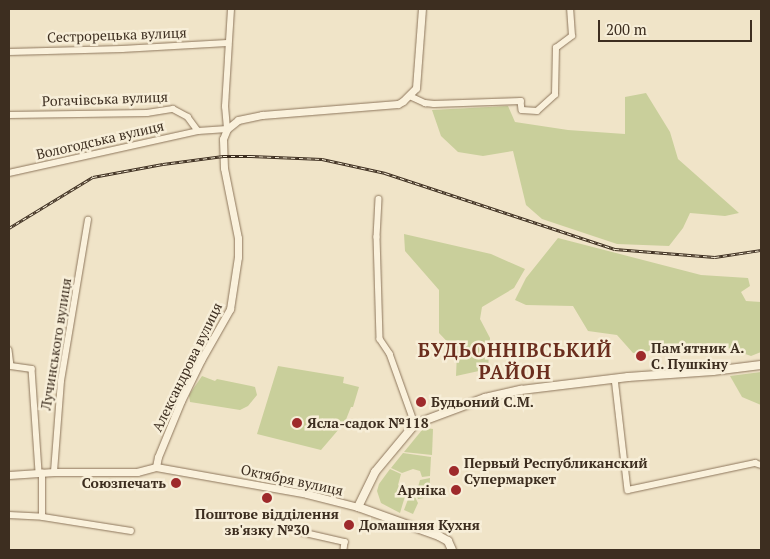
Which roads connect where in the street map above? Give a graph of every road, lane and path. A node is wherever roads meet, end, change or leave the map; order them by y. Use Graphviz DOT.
graph roads {
  1 [pos="231,9"];
  2 [pos="422,9"];
  3 [pos="570,9"];
  4 [pos="227,43"];
  5 [pos="9,52"];
  6 [pos="410,96"];
  7 [pos="9,115"];
  8 [pos="227,129"];
  9 [pos="198,131"];
  10 [pos="9,173"];
  11 [pos="379,199"];
  12 [pos="88,220"];
  13 [pos="9,350"];
  14 [pos="761,365"];
  15 [pos="615,378"];
  16 [pos="415,424"];
  17 [pos="761,465"];
  18 [pos="156,467"];
  19 [pos="40,472"];
  20 [pos="54,472"];
  21 [pos="9,474"];
  22 [pos="358,507"];
  23 [pos="9,515"];
  24 [pos="42,516"];
  25 [pos="131,531"];
  26 [pos="301,532"];
  27 [pos="344,550"];
  28 [pos="452,550"];
  1 -- 4 [label="street, Александрова вулиця"];
  2 -- 6 [label="street"];
  3 -- 6 [label="street"];
  4 -- 5 [label="street, Сестрорецька вулиця"];
  4 -- 8 [label="street, Александрова вулиця"];
  6 -- 8 [label="street"];
  7 -- 9 [label="street, Рогачівська вулиця"];
  8 -- 9 [label="street"];
  8 -- 18 [label="street, Александрова вулиця"];
  9 -- 10 [label="street, Вологодська вулиця"];
  11 -- 16 [label="street"];
  12 -- 20 [label="street, Лучинського вулиця"];
  13 -- 19 [label="street, Лучинського вулиця"];
  14 -- 15 [label="main road"];
  15 -- 16 [label="main road"];
  15 -- 17 [label="street"];
  16 -- 22 [label="main road, Октября вулиця"];
  18 -- 20 [label="street, Октября вулиця"];
  18 -- 22 [label="street, Октября вулиця"];
  19 -- 20 [label="street, Октября вулиця"];
  19 -- 21 [label="street, Октября вулиця"];
  19 -- 24 [label="street"];
  22 -- 28 [label="main road"];
  23 -- 24 [label="street"];
  24 -- 25 [label="street"];
  26 -- 27 [label="street"];
}
